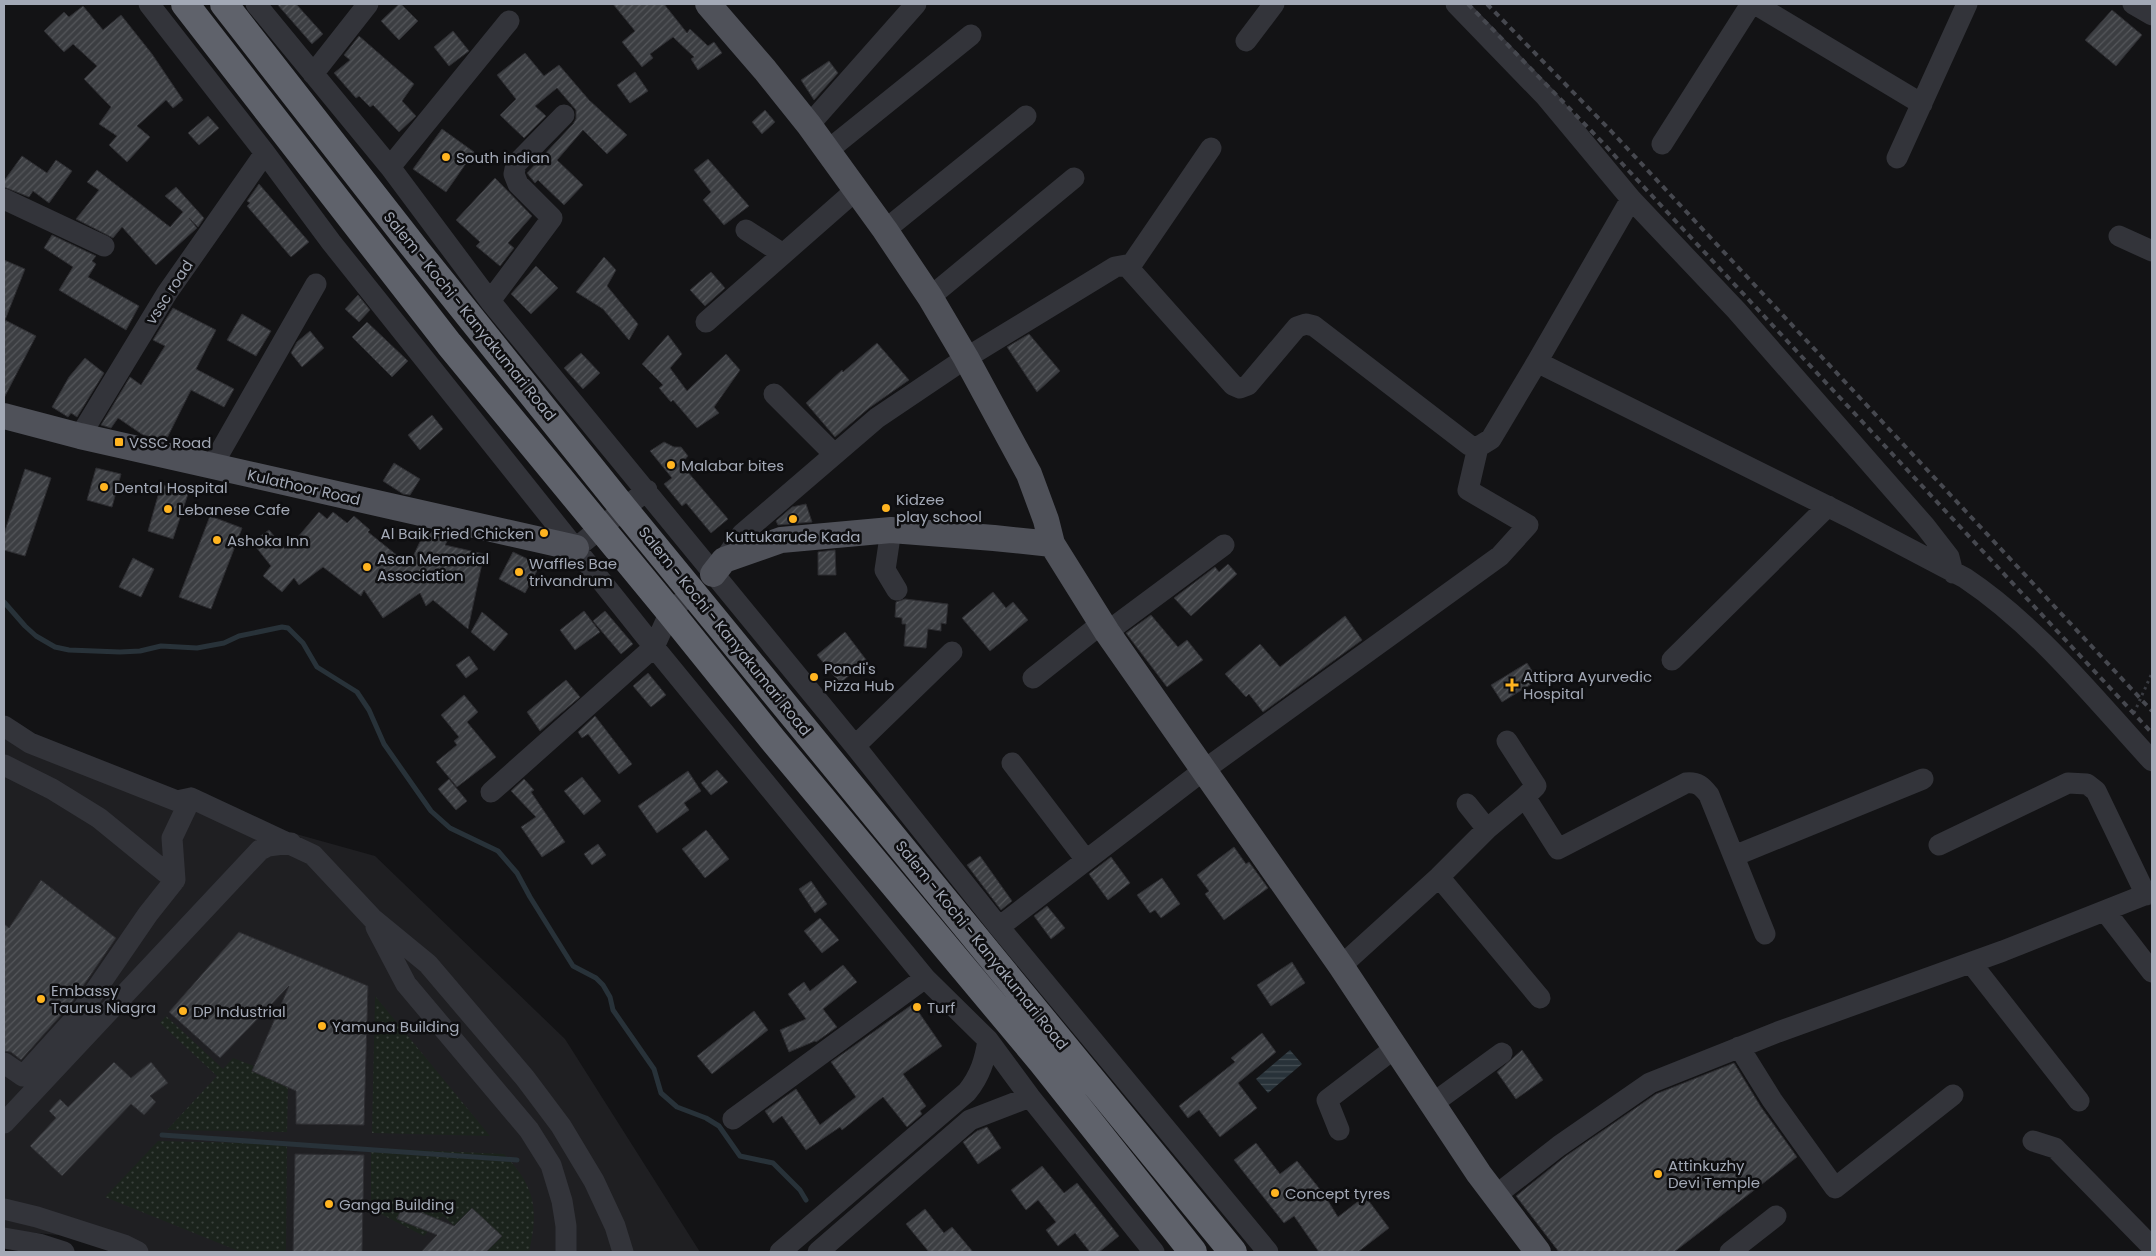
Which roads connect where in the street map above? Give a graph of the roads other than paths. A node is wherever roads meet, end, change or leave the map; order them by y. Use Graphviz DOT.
graph roads {
  1 [pos="148,4"];
  2 [pos="185,4"];
  3 [pos="224,4"];
  4 [pos="256,4"];
  5 [pos="368,4"];
  6 [pos="916,4"];
  7 [pos="1274,4"];
  8 [pos="1456,4"];
  9 [pos="1751,4"];
  10 [pos="1755,4"];
  11 [pos="1968,4"];
  12 [pos="2133,4"];
  13 [pos="713,6"];
  14 [pos="2152,15"];
  15 [pos="509,21"];
  16 [pos="971,35"];
  17 [pos="1246,41"];
  18 [pos="313,74"];
  19 [pos="1922,104"];
  20 [pos="564,115"];
  21 [pos="1026,116"];
  22 [pos="809,126"];
  23 [pos="1662,144"];
  24 [pos="1211,148"];
  25 [pos="827,151"];
  26 [pos="265,153"];
  27 [pos="1896,158"];
  28 [pos="390,167"];
  29 [pos="1074,178"];
  30 [pos="856,190"];
  31 [pos="4,199"];
  32 [pos="1631,199"];
  33 [pos="746,230"];
  34 [pos="885,230"];
  35 [pos="2119,236"];
  36 [pos="104,246"];
  37 [pos="2152,251"];
  38 [pos="783,254"];
  39 [pos="1128,268"];
  40 [pos="316,284"];
  41 [pos="930,297"];
  42 [pos="490,301"];
  43 [pos="706,322"];
  44 [pos="966,358"];
  45 [pos="1537,362"];
  46 [pos="774,394"];
  47 [pos="4,416"];
  48 [pos="80,436"];
  49 [pos="1478,447"];
  50 [pos="834,454"];
  51 [pos="212,466"];
  52 [pos="647,490"];
  53 [pos="1828,506"];
  54 [pos="624,509"];
  55 [pos="600,528"];
  56 [pos="891,530"];
  57 [pos="1052,544"];
  58 [pos="1224,545"];
  59 [pos="576,548"];
  60 [pos="718,567"];
  61 [pos="1953,573"];
  62 [pos="692,590"];
  63 [pos="897,590"];
  64 [pos="670,612"];
  65 [pos="1104,628"];
  66 [pos="654,647"];
  67 [pos="952,652"];
  68 [pos="1672,660"];
  69 [pos="1033,678"];
  70 [pos="4,726"];
  71 [pos="1507,741"];
  72 [pos="855,746"];
  73 [pos="2152,760"];
  74 [pos="1012,763"];
  75 [pos="4,765"];
  76 [pos="1204,770"];
  77 [pos="1923,779"];
  78 [pos="491,792"];
  79 [pos="1524,797"];
  80 [pos="191,798"];
  81 [pos="1467,804"];
  82 [pos="1487,829"];
  83 [pos="291,843"];
  84 [pos="1940,845"];
  85 [pos="1734,856"];
  86 [pos="1086,860"];
  87 [pos="1439,877"];
  88 [pos="175,880"];
  89 [pos="2149,893"];
  90 [pos="2105,911"];
  91 [pos="372,918"];
  92 [pos="999,927"];
  93 [pos="1765,934"];
  94 [pos="1971,963"];
  95 [pos="1341,966"];
  96 [pos="2152,972"];
  97 [pos="925,978"];
  98 [pos="1540,998"];
  99 [pos="988,1040"];
  100 [pos="1739,1047"];
  101 [pos="1395,1048"];
  102 [pos="1502,1053"];
  103 [pos="4,1063"];
  104 [pos="1953,1095"];
  105 [pos="1030,1097"];
  106 [pos="2079,1101"];
  107 [pos="1432,1104"];
  108 [pos="733,1120"];
  109 [pos="4,1123"];
  110 [pos="1340,1130"];
  111 [pos="2033,1141"];
  112 [pos="1495,1196"];
  113 [pos="4,1209"];
  114 [pos="1776,1216"];
  115 [pos="4,1238"];
  116 [pos="2145,1245"];
  117 [pos="1147,1250"];
  118 [pos="64,1252"];
  119 [pos="138,1252"];
  120 [pos="566,1252"];
  121 [pos="623,1252"];
  122 [pos="780,1252"];
  123 [pos="818,1252"];
  124 [pos="1193,1252"];
  125 [pos="1234,1252"];
  126 [pos="1268,1252"];
  127 [pos="1538,1252"];
  128 [pos="1730,1252"];
  1 -- 26 [label="street"];
  2 -- 55 [label="highway, Salem - Kochi - Kanyakumari Road"];
  3 -- 54 [label="highway, Salem - Kochi - Kanyakumari Road"];
  4 -- 18 [label="street"];
  5 -- 18 [label="street"];
  6 -- 22 [label="street"];
  7 -- 17 [label="street"];
  8 -- 32 [label="street"];
  9 -- 23 [label="street"];
  10 -- 19 [label="street"];
  11 -- 19 [label="street"];
  12 -- 14 [label="street"];
  13 -- 22 [label="main road"];
  15 -- 28 [label="street"];
  16 -- 25 [label="street"];
  18 -- 28 [label="street"];
  19 -- 27 [label="street"];
  20 -- 42 [label="street"];
  21 -- 34 [label="street"];
  22 -- 25 [label="main road"];
  24 -- 39 [label="street"];
  25 -- 30 [label="main road"];
  26 -- 48 [label="street, vssc road"];
  26 -- 59 [label="street"];
  28 -- 42 [label="street"];
  29 -- 41 [label="street"];
  30 -- 34 [label="main road"];
  30 -- 38 [label="street"];
  31 -- 36 [label="street"];
  32 -- 45 [label="street"];
  32 -- 61 [label="street"];
  33 -- 38 [label="street"];
  34 -- 41 [label="main road"];
  35 -- 37 [label="street"];
  38 -- 43 [label="street"];
  39 -- 44 [label="street"];
  39 -- 49 [label="street"];
  40 -- 51 [label="street"];
  41 -- 44 [label="main road"];
  42 -- 52 [label="street"];
  44 -- 50 [label="street"];
  44 -- 57 [label="main road"];
  45 -- 49 [label="street"];
  45 -- 53 [label="street"];
  46 -- 50 [label="street"];
  47 -- 48 [label="main road, Kulathoor Road"];
  48 -- 51 [label="main road, Kulathoor Road"];
  49 -- 76 [label="street"];
  50 -- 60 [label="street"];
  51 -- 59 [label="main road, Kulathoor Road"];
  52 -- 54 [label="street"];
  52 -- 60 [label="street"];
  53 -- 61 [label="street"];
  53 -- 68 [label="street"];
  54 -- 55 [label="street"];
  54 -- 62 [label="highway, Salem - Kochi - Kanyakumari Road"];
  55 -- 59 [label="street"];
  55 -- 64 [label="highway, Salem - Kochi - Kanyakumari Road"];
  56 -- 57 [label="main road"];
  56 -- 60 [label="main road"];
  56 -- 63 [label="street"];
  57 -- 65 [label="main road"];
  58 -- 65 [label="street"];
  59 -- 66 [label="street"];
  60 -- 62 [label="street"];
  60 -- 72 [label="street"];
  61 -- 73 [label="street"];
  62 -- 64 [label="street"];
  62 -- 125 [label="highway, Salem - Kochi - Kanyakumari Road"];
  64 -- 66 [label="street"];
  64 -- 124 [label="highway, Salem - Kochi - Kanyakumari Road"];
  65 -- 69 [label="street"];
  65 -- 76 [label="main road"];
  66 -- 78 [label="street"];
  66 -- 97 [label="street"];
  67 -- 72 [label="street"];
  70 -- 80 [label="street"];
  71 -- 79 [label="street"];
  72 -- 92 [label="street"];
  74 -- 86 [label="street"];
  75 -- 88 [label="street"];
  76 -- 86 [label="street"];
  76 -- 95 [label="main road"];
  77 -- 85 [label="street"];
  79 -- 82 [label="street"];
  79 -- 85 [label="street"];
  80 -- 83 [label="street"];
  80 -- 88 [label="street"];
  81 -- 82 [label="street"];
  82 -- 87 [label="street"];
  83 -- 91 [label="street"];
  83 -- 109 [label="street"];
  84 -- 89 [label="street"];
  85 -- 93 [label="street"];
  86 -- 92 [label="street"];
  87 -- 95 [label="street"];
  87 -- 98 [label="street"];
  88 -- 103 [label="street"];
  89 -- 90 [label="street"];
  90 -- 94 [label="street"];
  90 -- 96 [label="street"];
  91 -- 120 [label="street"];
  91 -- 121 [label="street"];
  92 -- 126 [label="street"];
  94 -- 100 [label="street"];
  94 -- 106 [label="street"];
  95 -- 101 [label="main road"];
  97 -- 99 [label="street"];
  97 -- 108 [label="street"];
  99 -- 105 [label="street"];
  99 -- 122 [label="street"];
  100 -- 104 [label="street"];
  100 -- 112 [label="street"];
  101 -- 107 [label="main road"];
  101 -- 110 [label="street"];
  102 -- 107 [label="street"];
  105 -- 117 [label="street"];
  105 -- 123 [label="street"];
  107 -- 112 [label="main road"];
  111 -- 116 [label="street"];
  112 -- 127 [label="main road"];
  113 -- 119 [label="street"];
  114 -- 128 [label="street"];
  115 -- 118 [label="street"];
}
